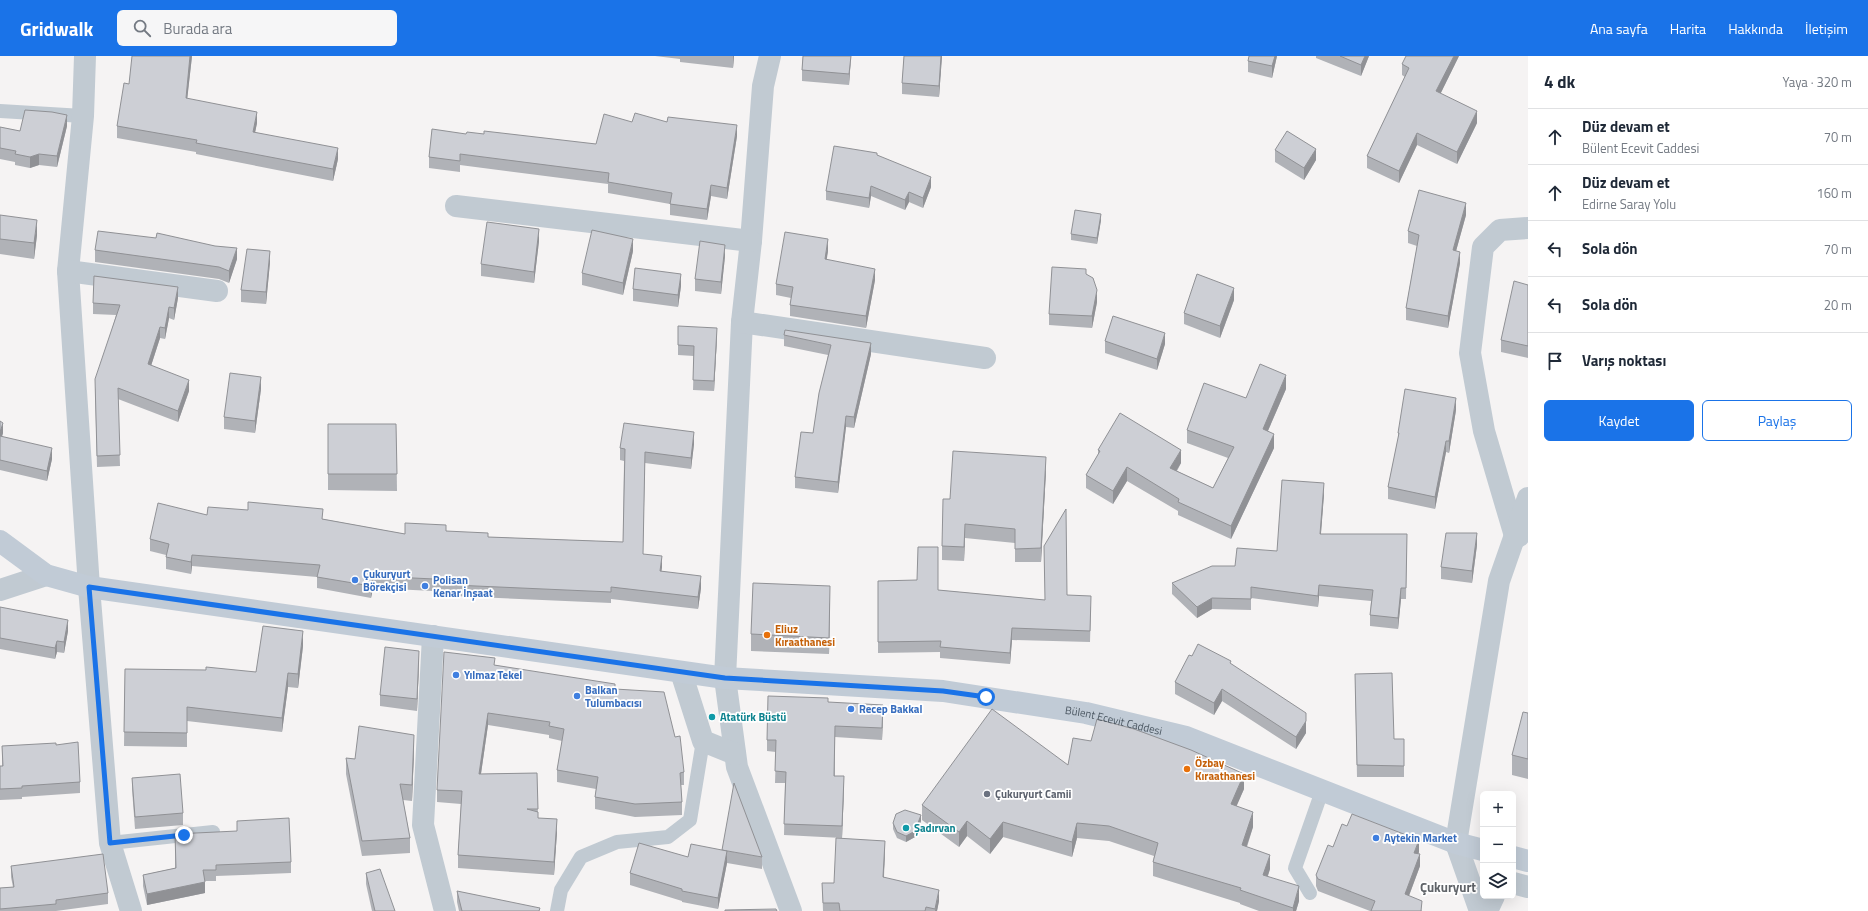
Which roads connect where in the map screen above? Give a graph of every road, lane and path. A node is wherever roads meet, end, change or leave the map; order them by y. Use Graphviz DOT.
graph roads {
  1 [pos="85,56"];
  2 [pos="770,56"];
  3 [pos="0,111"];
  4 [pos="83,116"];
  5 [pos="456,206"];
  6 [pos="1528,228"];
  7 [pos="751,241"];
  8 [pos="68,271"];
  9 [pos="217,291"];
  10 [pos="742,322"];
  11 [pos="985,358"];
  12 [pos="1528,498"];
  13 [pos="1521,536"];
  14 [pos="0,541"];
  15 [pos="46,575"];
  16 [pos="89,587"];
  17 [pos="0,590"];
  18 [pos="433,636"];
  19 [pos="681,672"];
  20 [pos="725,678"];
  21 [pos="703,741"];
  22 [pos="735,754"];
  23 [pos="1322,791"];
  24 [pos="213,832"];
  25 [pos="110,843"];
  26 [pos="1456,843"];
  27 [pos="1480,849"];
  28 [pos="1516,858"];
  29 [pos="1528,861"];
  30 [pos="1516,884"];
  31 [pos="1528,887"];
  32 [pos="1310,893"];
  33 [pos="1493,899"];
  34 [pos="131,911"];
  35 [pos="445,911"];
  36 [pos="557,911"];
  37 [pos="791,911"];
  38 [pos="1480,911"];
  39 [pos="1487,911"];
  1 -- 4 [label="street"];
  2 -- 7 [label="street"];
  3 -- 4 [label="lane"];
  4 -- 8 [label="street"];
  5 -- 7 [label="street"];
  6 -- 13 [label="street"];
  7 -- 10 [label="street"];
  8 -- 9 [label="street"];
  8 -- 16 [label="street"];
  10 -- 11 [label="street"];
  10 -- 20 [label="street"];
  12 -- 13 [label="street"];
  13 -- 26 [label="street"];
  14 -- 15 [label="main road"];
  15 -- 16 [label="main road, Bülent Ecevit Caddesi"];
  15 -- 17 [label="street"];
  16 -- 18 [label="main road, Bülent Ecevit Caddesi"];
  16 -- 25 [label="street"];
  18 -- 19 [label="main road, Bülent Ecevit Caddesi"];
  18 -- 35 [label="street"];
  19 -- 20 [label="main road, Bülent Ecevit Caddesi"];
  19 -- 21 [label="street"];
  20 -- 22 [label="street"];
  20 -- 23 [label="main road, Bülent Ecevit Caddesi"];
  21 -- 22 [label="street"];
  21 -- 36 [label="lane"];
  22 -- 37 [label="street"];
  23 -- 26 [label="main road, Bülent Ecevit Caddesi"];
  23 -- 32 [label="lane"];
  24 -- 25 [label="lane"];
  25 -- 34 [label="street"];
  26 -- 27 [label="main road, Bülent Ecevit Caddesi"];
  26 -- 38 [label="street"];
  28 -- 29 [label="main road"];
  30 -- 31 [label="street"];
  33 -- 39 [label="street"];
}
